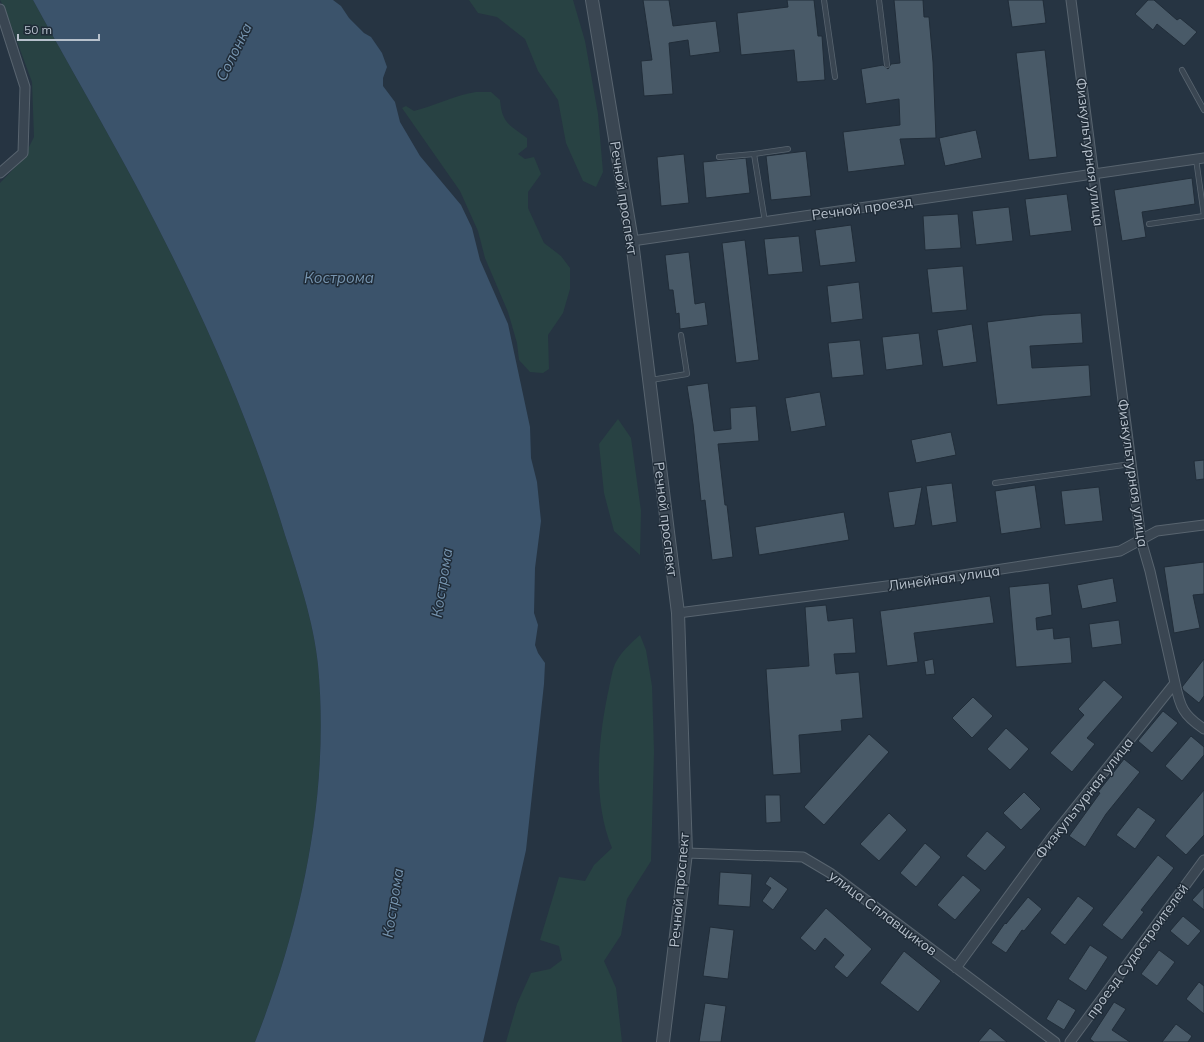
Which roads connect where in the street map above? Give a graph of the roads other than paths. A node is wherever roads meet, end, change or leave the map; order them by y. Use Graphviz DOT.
graph roads {
  1 [pos="592,0"];
  2 [pos="824,0"];
  3 [pos="879,0"];
  4 [pos="1071,0"];
  5 [pos="0,9"];
  6 [pos="887,65"];
  7 [pos="1182,70"];
  8 [pos="835,77"];
  9 [pos="1204,110"];
  10 [pos="788,149"];
  11 [pos="754,154"];
  12 [pos="719,157"];
  13 [pos="1200,159"];
  14 [pos="0,173"];
  15 [pos="1093,175"];
  16 [pos="765,222"];
  17 [pos="1149,224"];
  18 [pos="632,242"];
  19 [pos="681,335"];
  20 [pos="649,380"];
  21 [pos="1131,464"];
  22 [pos="995,483"];
  23 [pos="1204,525"];
  24 [pos="1141,540"];
  25 [pos="678,613"];
  26 [pos="1175,683"];
  27 [pos="1204,729"];
  28 [pos="686,853"];
  29 [pos="1204,860"];
  30 [pos="1196,871"];
  31 [pos="1204,876"];
  32 [pos="956,968"];
  33 [pos="1053,1041"];
  34 [pos="663,1042"];
  35 [pos="1070,1042"];
  1 -- 18 [label="street, Речной проспект"];
  2 -- 8 [label="lane"];
  3 -- 6 [label="lane"];
  4 -- 15 [label="street, Физкультурная улица"];
  5 -- 14 [label="street"];
  7 -- 9 [label="lane"];
  10 -- 11 [label="lane"];
  11 -- 12 [label="lane"];
  11 -- 16 [label="lane"];
  13 -- 15 [label="street, Речной проезд"];
  13 -- 17 [label="lane"];
  15 -- 16 [label="street, Речной проезд"];
  15 -- 21 [label="street, Физкультурная улица"];
  16 -- 18 [label="street, Речной проезд"];
  18 -- 20 [label="street, Речной проспект"];
  19 -- 20 [label="lane"];
  20 -- 25 [label="street, Речной проспект"];
  21 -- 22 [label="lane"];
  21 -- 24 [label="street, Физкультурная улица"];
  23 -- 24 [label="street, Линейная улица"];
  24 -- 25 [label="street, Линейная улица"];
  24 -- 26 [label="street, Физкультурная улица"];
  25 -- 28 [label="street, Речной проспект"];
  26 -- 27 [label="street"];
  26 -- 32 [label="street, Физкультурная улица"];
  28 -- 32 [label="street, улица Сплавщиков"];
  28 -- 34 [label="street, Речной проспект"];
  29 -- 30 [label="street, проезд Судостроителей"];
  30 -- 31 [label="street"];
  30 -- 35 [label="street, проезд Судостроителей"];
  32 -- 33 [label="street, улица Сплавщиков"];
}
